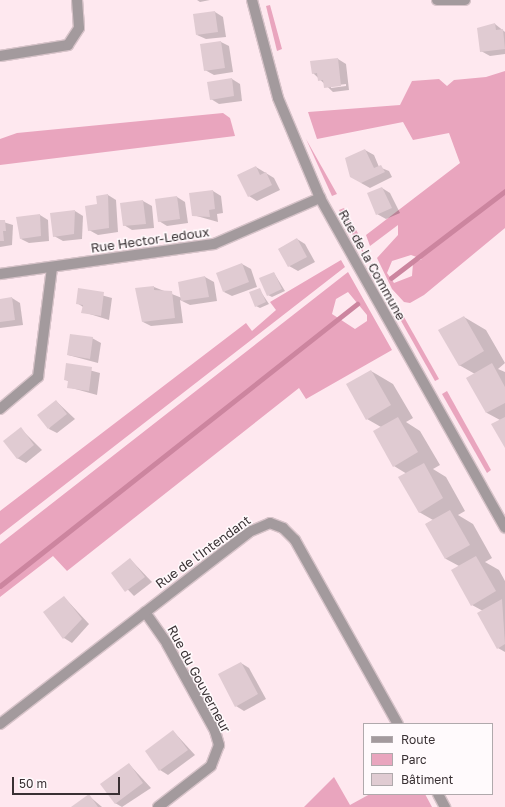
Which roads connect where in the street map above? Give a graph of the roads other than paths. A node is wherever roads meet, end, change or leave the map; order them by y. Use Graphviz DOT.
graph roads {
  1 [pos="77,0"];
  2 [pos="252,0"];
  3 [pos="437,0"];
  4 [pos="465,0"];
  5 [pos="0,56"];
  6 [pos="320,198"];
  7 [pos="52,267"];
  8 [pos="0,274"];
  9 [pos="0,409"];
  10 [pos="505,528"];
  11 [pos="145,612"];
  12 [pos="397,723"];
  13 [pos="0,724"];
  14 [pos="439,795"];
  15 [pos="158,807"];
  16 [pos="445,807"];
  1 -- 5 [label="street"];
  2 -- 6 [label="street, Rue de la Commune"];
  3 -- 4 [label="street"];
  6 -- 7 [label="street, Rue Hector-Ledoux"];
  6 -- 10 [label="street, Rue de la Commune"];
  7 -- 8 [label="street, Rue Hector-Ledoux"];
  7 -- 9 [label="street"];
  11 -- 12 [label="street, Rue de l'Intendant"];
  11 -- 13 [label="street, Rue de l'Intendant"];
  11 -- 15 [label="street, Rue du Gouverneur"];
  14 -- 16 [label="street"];
}
